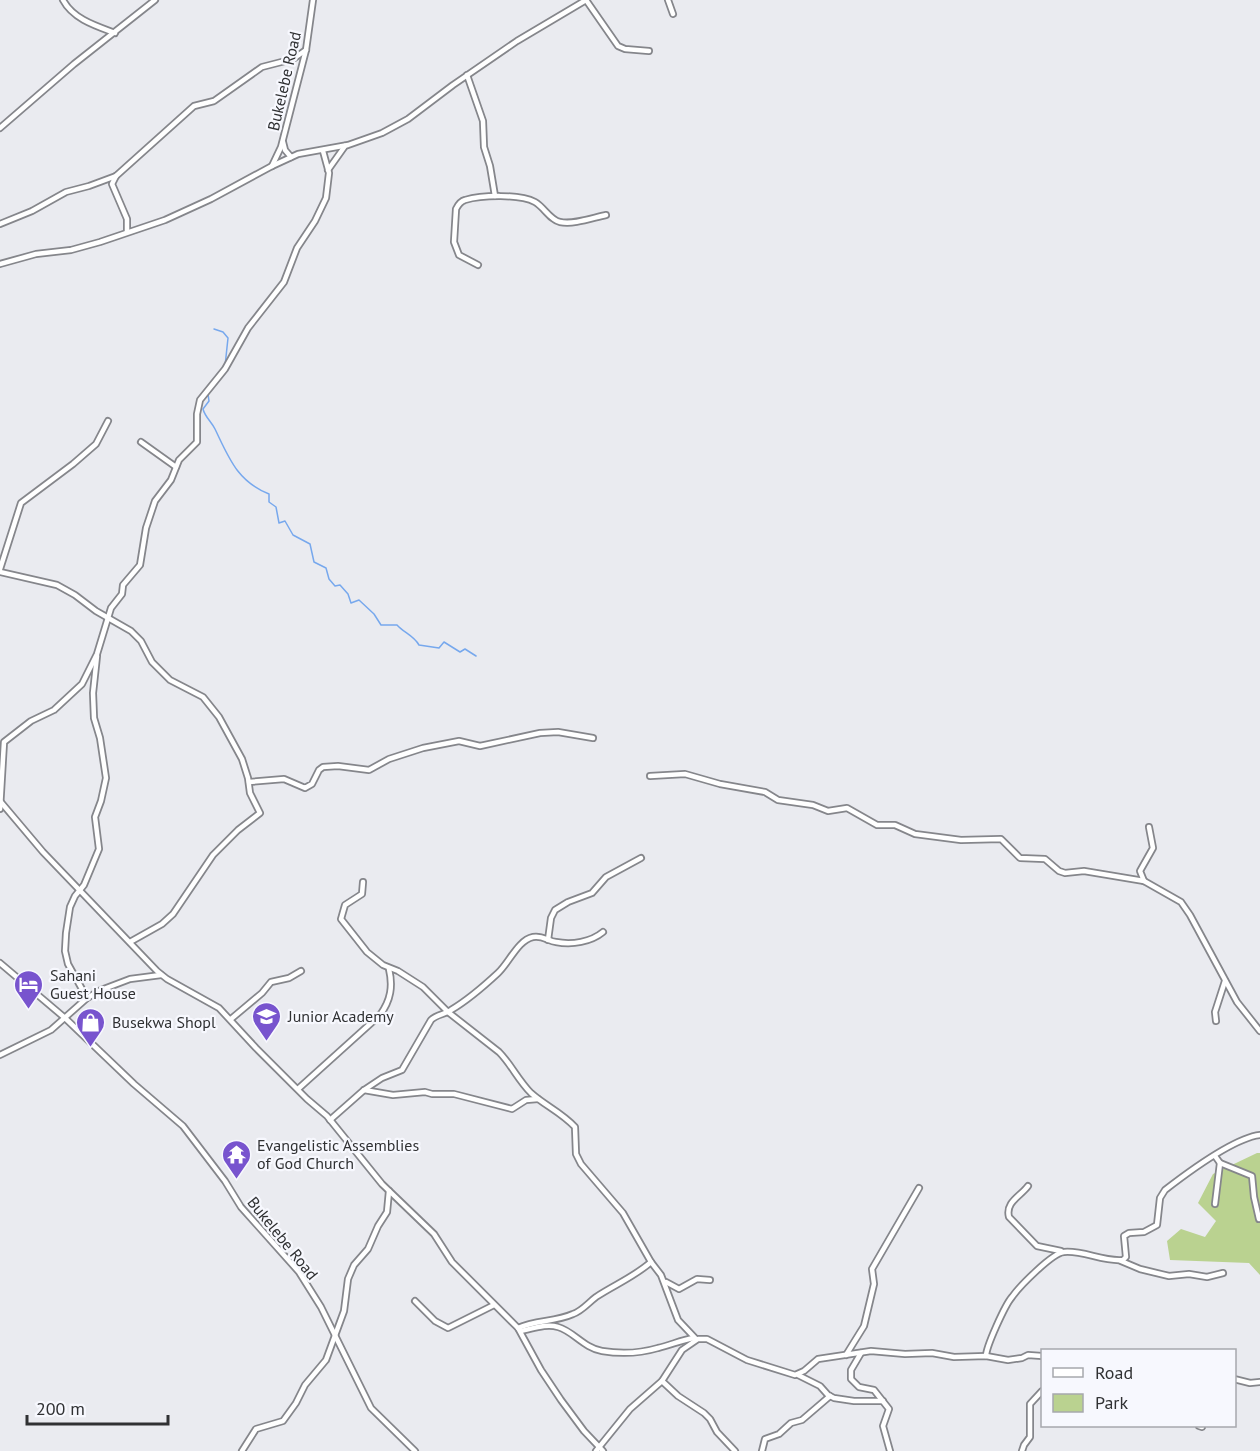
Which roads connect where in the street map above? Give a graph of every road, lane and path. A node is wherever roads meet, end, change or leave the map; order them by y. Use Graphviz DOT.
graph roads {
  1 [pos="63,0"];
  2 [pos="155,0"];
  3 [pos="313,0"];
  4 [pos="586,0"];
  5 [pos="668,0"];
  6 [pos="673,14"];
  7 [pos="115,33"];
  8 [pos="306,50"];
  9 [pos="649,51"];
  10 [pos="467,75"];
  11 [pos="0,128"];
  12 [pos="283,140"];
  13 [pos="345,146"];
  14 [pos="323,151"];
  15 [pos="291,157"];
  16 [pos="272,166"];
  17 [pos="328,171"];
  18 [pos="116,176"];
  19 [pos="495,196"];
  20 [pos="606,216"];
  21 [pos="0,224"];
  22 [pos="127,232"];
  23 [pos="0,264"];
  24 [pos="478,265"];
  25 [pos="108,421"];
  26 [pos="141,442"];
  27 [pos="176,467"];
  28 [pos="0,570"];
  29 [pos="108,616"];
  30 [pos="97,654"];
  31 [pos="593,738"];
  32 [pos="650,776"];
  33 [pos="249,782"];
  34 [pos="0,802"];
  35 [pos="0,809"];
  36 [pos="1149,827"];
  37 [pos="641,858"];
  38 [pos="1144,881"];
  39 [pos="363,882"];
  40 [pos="79,891"];
  41 [pos="603,932"];
  42 [pos="548,940"];
  43 [pos="130,942"];
  44 [pos="0,963"];
  45 [pos="389,969"];
  46 [pos="301,971"];
  47 [pos="162,975"];
  48 [pos="1225,981"];
  49 [pos="87,998"];
  50 [pos="448,1012"];
  51 [pos="65,1018"];
  52 [pos="231,1019"];
  53 [pos="1216,1021"];
  54 [pos="1260,1031"];
  55 [pos="0,1055"];
  56 [pos="298,1089"];
  57 [pos="364,1090"];
  58 [pos="538,1099"];
  59 [pos="330,1120"];
  60 [pos="1260,1135"];
  61 [pos="1215,1156"];
  62 [pos="1220,1163"];
  63 [pos="1028,1186"];
  64 [pos="919,1188"];
  65 [pos="389,1191"];
  66 [pos="1215,1204"];
  67 [pos="1260,1220"];
  68 [pos="1064,1252"];
  69 [pos="1121,1261"];
  70 [pos="651,1262"];
  71 [pos="1223,1273"];
  72 [pos="664,1280"];
  73 [pos="710,1280"];
  74 [pos="415,1301"];
  75 [pos="494,1305"];
  76 [pos="520,1330"];
  77 [pos="335,1336"];
  78 [pos="695,1338"];
  79 [pos="861,1353"];
  80 [pos="846,1355"];
  81 [pos="986,1356"];
  82 [pos="1041,1356"];
  83 [pos="798,1375"];
  84 [pos="1236,1380"];
  85 [pos="662,1381"];
  86 [pos="1260,1382"];
  87 [pos="1041,1394"];
  88 [pos="830,1396"];
  89 [pos="883,1401"];
  90 [pos="599,1450"];
  91 [pos="242,1451"];
  92 [pos="415,1451"];
  93 [pos="735,1451"];
  94 [pos="762,1451"];
  95 [pos="890,1451"];
  96 [pos="1022,1451"];
  1 -- 7 [label="street"];
  2 -- 7 [label="street"];
  3 -- 8 [label="street, Bukelebe Road"];
  4 -- 9 [label="street"];
  4 -- 10 [label="street"];
  5 -- 6 [label="street"];
  7 -- 11 [label="street"];
  8 -- 12 [label="street, Bukelebe Road"];
  8 -- 18 [label="street"];
  10 -- 13 [label="street"];
  10 -- 19 [label="street"];
  12 -- 15 [label="street"];
  12 -- 16 [label="street, Bukelebe Road"];
  13 -- 14 [label="street"];
  13 -- 17 [label="street"];
  14 -- 15 [label="street"];
  14 -- 17 [label="street"];
  15 -- 16 [label="street"];
  16 -- 22 [label="street"];
  17 -- 27 [label="street"];
  18 -- 21 [label="street"];
  18 -- 22 [label="street"];
  19 -- 20 [label="street"];
  19 -- 24 [label="street"];
  22 -- 23 [label="street"];
  25 -- 28 [label="street"];
  26 -- 27 [label="street"];
  27 -- 29 [label="street"];
  28 -- 29 [label="street"];
  29 -- 30 [label="street"];
  29 -- 33 [label="street"];
  30 -- 34 [label="street"];
  30 -- 40 [label="street"];
  31 -- 33 [label="street"];
  32 -- 38 [label="street"];
  33 -- 43 [label="street"];
  34 -- 35 [label="street"];
  34 -- 40 [label="street"];
  36 -- 38 [label="street"];
  37 -- 42 [label="street"];
  38 -- 48 [label="street"];
  39 -- 45 [label="street"];
  40 -- 43 [label="street"];
  40 -- 49 [label="street"];
  41 -- 42 [label="street"];
  42 -- 50 [label="street"];
  43 -- 47 [label="street"];
  44 -- 51 [label="street, Bukelebe Road"];
  45 -- 50 [label="street"];
  45 -- 56 [label="street"];
  46 -- 52 [label="street"];
  47 -- 49 [label="street"];
  47 -- 52 [label="street"];
  48 -- 53 [label="street"];
  48 -- 54 [label="street"];
  49 -- 51 [label="street"];
  50 -- 57 [label="street"];
  50 -- 58 [label="street"];
  51 -- 55 [label="street"];
  51 -- 77 [label="street, Bukelebe Road"];
  52 -- 56 [label="street"];
  56 -- 59 [label="street"];
  57 -- 58 [label="street"];
  57 -- 59 [label="street"];
  58 -- 70 [label="street"];
  59 -- 65 [label="street"];
  60 -- 61 [label="street"];
  61 -- 62 [label="street"];
  61 -- 69 [label="street"];
  62 -- 66 [label="street"];
  62 -- 67 [label="street"];
  63 -- 68 [label="street"];
  64 -- 80 [label="street"];
  65 -- 75 [label="street"];
  65 -- 77 [label="street"];
  68 -- 69 [label="street"];
  68 -- 81 [label="street"];
  69 -- 71 [label="street"];
  70 -- 72 [label="street"];
  70 -- 76 [label="street"];
  72 -- 73 [label="street"];
  72 -- 78 [label="street"];
  74 -- 75 [label="street"];
  75 -- 76 [label="street"];
  76 -- 78 [label="street"];
  76 -- 90 [label="street"];
  77 -- 91 [label="street"];
  77 -- 92 [label="street, Bukelebe Road"];
  78 -- 83 [label="street"];
  78 -- 85 [label="street"];
  79 -- 80 [label="street"];
  79 -- 81 [label="street"];
  79 -- 89 [label="street"];
  80 -- 83 [label="street"];
  81 -- 82 [label="street"];
  83 -- 88 [label="street"];
  84 -- 86 [label="street"];
  85 -- 90 [label="street"];
  85 -- 93 [label="street"];
  87 -- 96 [label="street"];
  88 -- 89 [label="street"];
  88 -- 94 [label="street"];
  89 -- 95 [label="street"];
}
